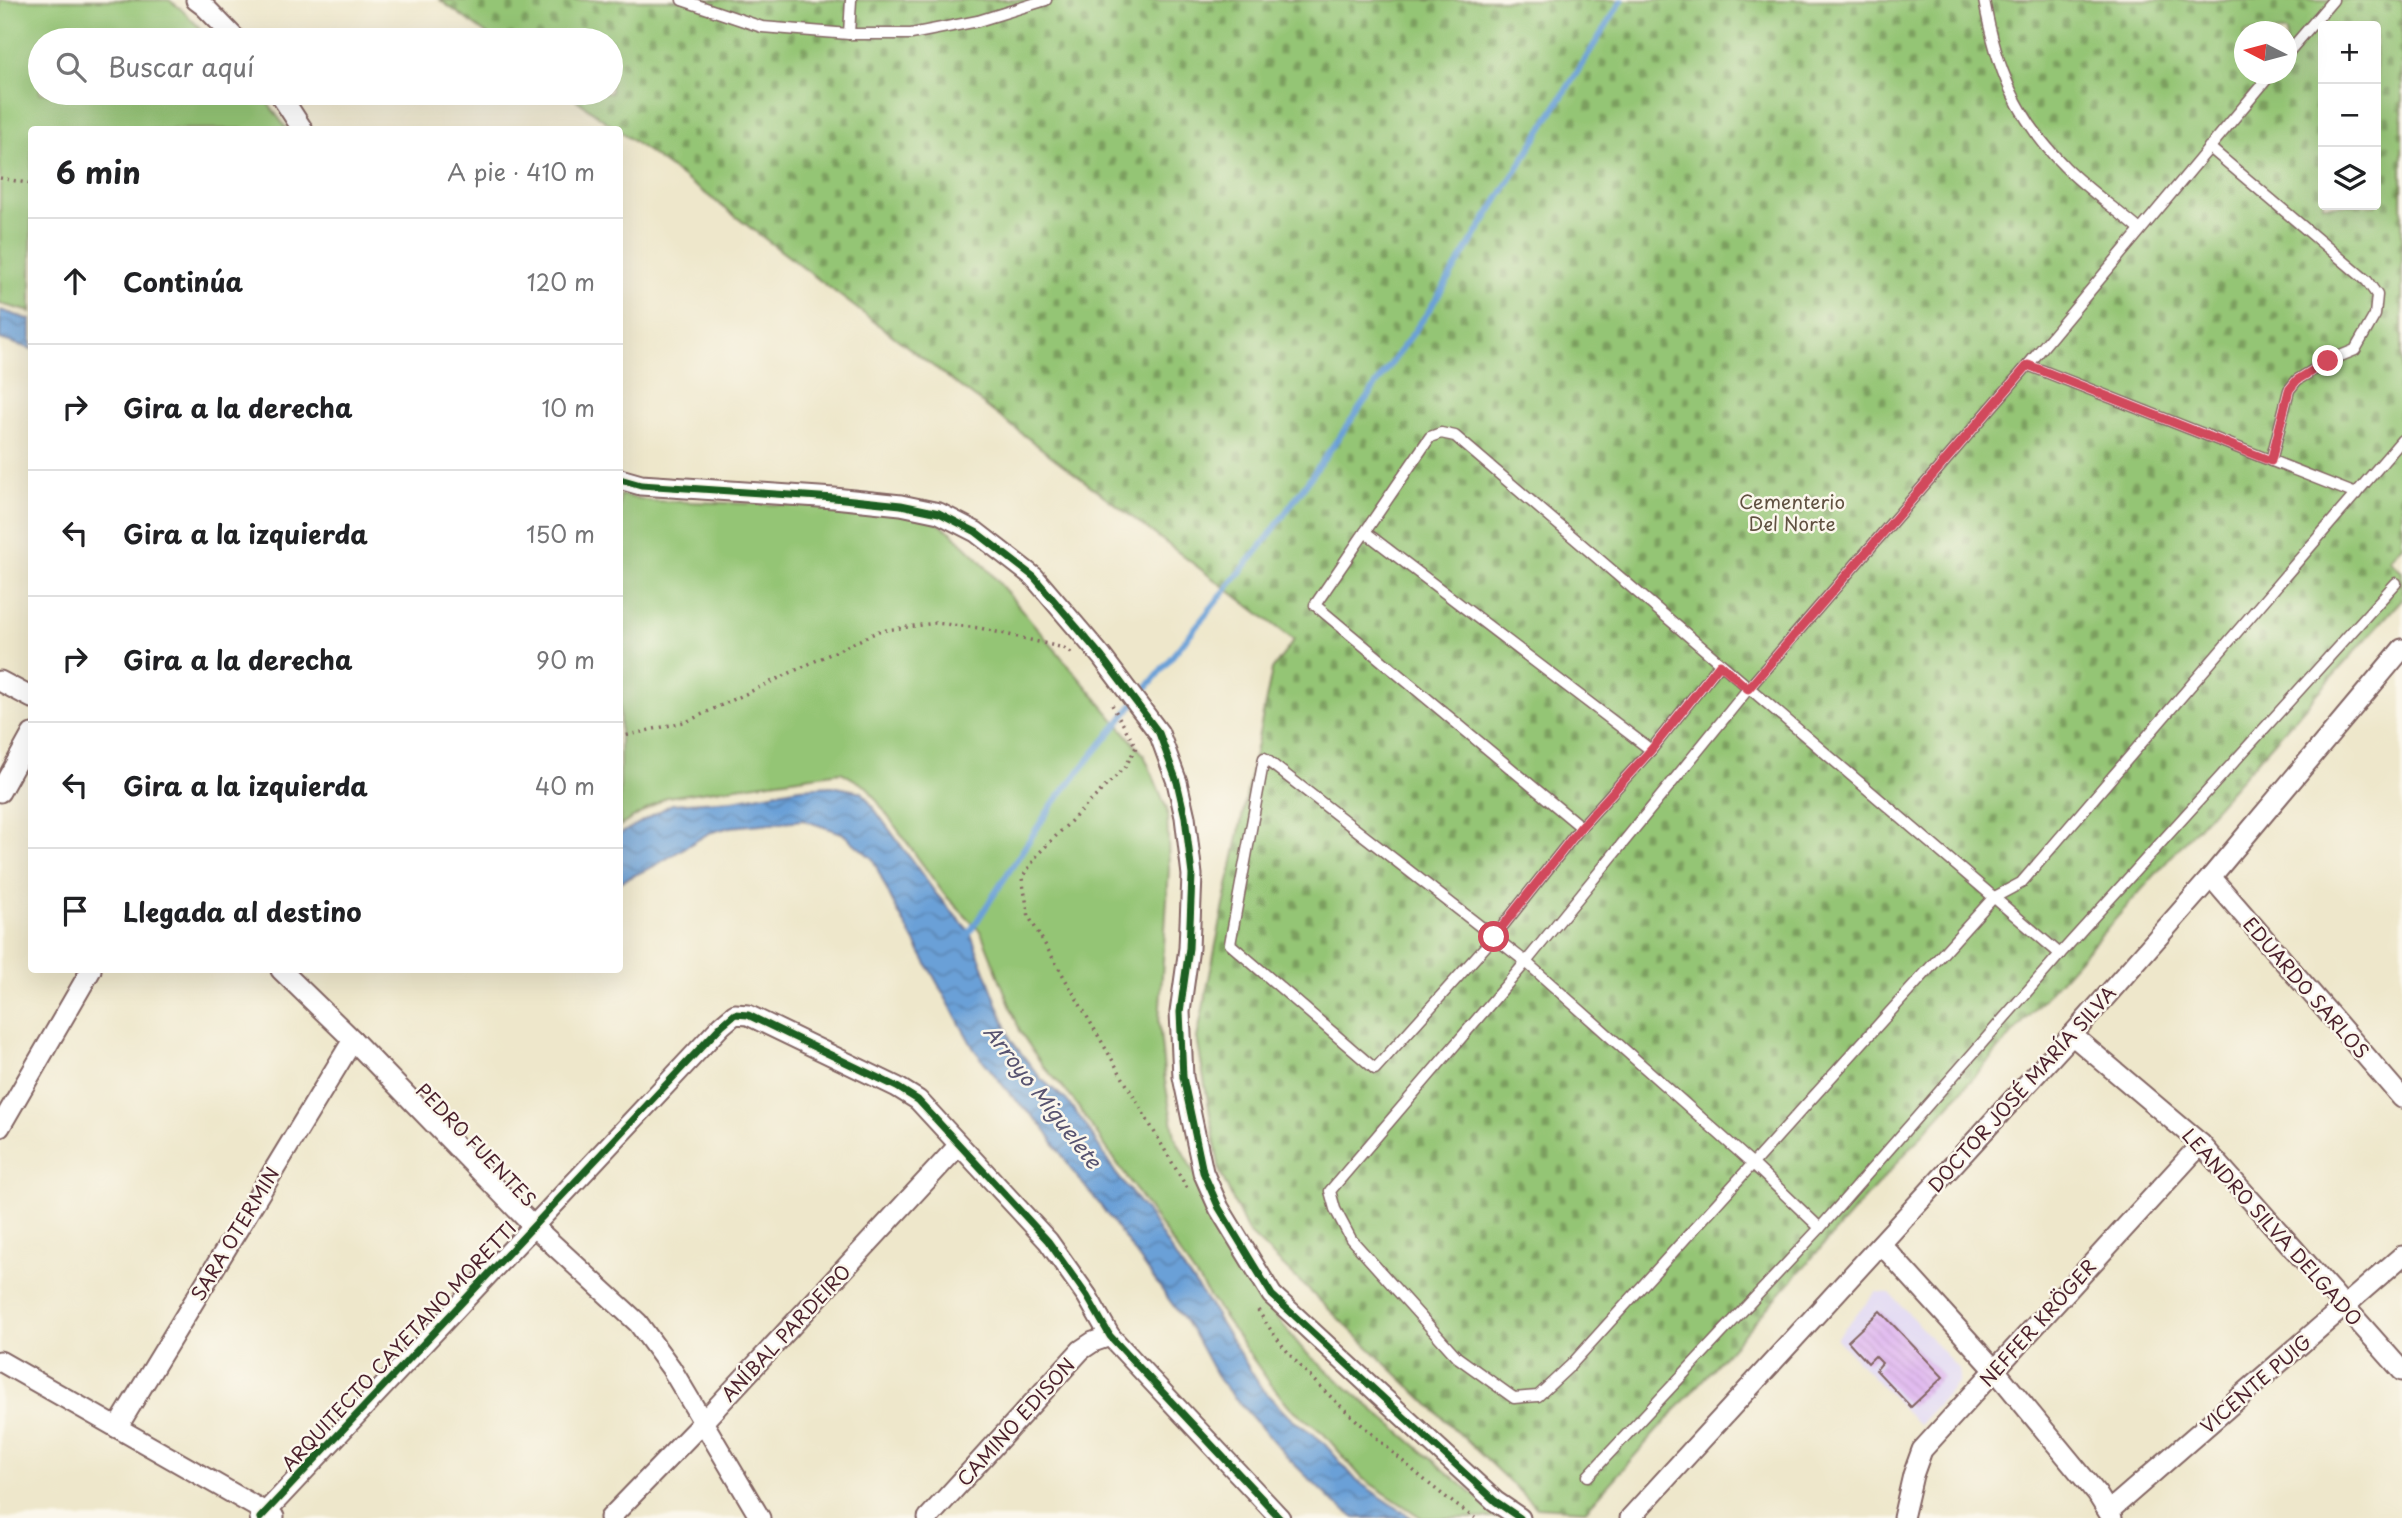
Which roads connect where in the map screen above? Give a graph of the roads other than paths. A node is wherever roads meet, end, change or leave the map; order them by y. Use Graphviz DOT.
graph roads {
  1 [pos="195,0"];
  2 [pos="682,0"];
  3 [pos="850,0"];
  4 [pos="1046,0"];
  5 [pos="1984,0"];
  6 [pos="2333,0"];
  7 [pos="225,28"];
  8 [pos="849,34"];
  9 [pos="2297,43"];
  10 [pos="2263,84"];
  11 [pos="287,105"];
  12 [pos="300,126"];
  13 [pos="2209,147"];
  14 [pos="2140,230"];
  15 [pos="2028,365"];
  16 [pos="2402,440"];
  17 [pos="2271,461"];
  18 [pos="623,480"];
  19 [pos="2356,494"];
  20 [pos="1365,532"];
  21 [pos="2396,583"];
  22 [pos="2402,649"];
  23 [pos="1720,664"];
  24 [pos="0,681"];
  25 [pos="1748,689"];
  26 [pos="28,696"];
  27 [pos="28,741"];
  28 [pos="1651,750"];
  29 [pos="0,792"];
  30 [pos="1581,827"];
  31 [pos="2211,877"];
  32 [pos="1993,898"];
  33 [pos="1494,937"];
  34 [pos="2060,954"];
  35 [pos="1526,962"];
  36 [pos="88,973"];
  37 [pos="284,973"];
  38 [pos="2072,1035"];
  39 [pos="353,1040"];
  40 [pos="2402,1098"];
  41 [pos="0,1127"];
  42 [pos="2201,1144"];
  43 [pos="959,1145"];
  44 [pos="1754,1165"];
  45 [pos="532,1225"];
  46 [pos="1820,1228"];
  47 [pos="1881,1244"];
  48 [pos="2402,1256"];
  49 [pos="2346,1306"];
  50 [pos="1110,1336"];
  51 [pos="0,1361"];
  52 [pos="1995,1370"];
  53 [pos="2402,1371"];
  54 [pos="704,1422"];
  55 [pos="117,1428"];
  56 [pos="1588,1476"];
  57 [pos="1636,1512"];
  58 [pos="2111,1515"];
  59 [pos="267,1516"];
  60 [pos="610,1518"];
  61 [pos="760,1518"];
  62 [pos="928,1518"];
  63 [pos="1279,1518"];
  64 [pos="1520,1518"];
  65 [pos="1657,1518"];
  66 [pos="1903,1518"];
  1 -- 7 [label="street"];
  2 -- 8 [label="lane"];
  3 -- 8 [label="lane"];
  4 -- 8 [label="lane"];
  5 -- 14 [label="lane"];
  6 -- 9 [label="lane"];
  10 -- 13 [label="lane"];
  11 -- 12 [label="street"];
  13 -- 14 [label="lane"];
  13 -- 17 [label="lane"];
  14 -- 15 [label="lane"];
  15 -- 17 [label="lane"];
  15 -- 25 [label="lane"];
  16 -- 19 [label="lane"];
  17 -- 19 [label="lane"];
  18 -- 64 [label="street"];
  19 -- 32 [label="lane"];
  20 -- 23 [label="lane"];
  20 -- 28 [label="lane"];
  20 -- 30 [label="lane"];
  21 -- 34 [label="lane"];
  22 -- 31 [label="street, DOCTOR JOSÉ MARÍA SILVA"];
  23 -- 25 [label="lane"];
  23 -- 28 [label="lane"];
  24 -- 26 [label="street"];
  25 -- 32 [label="lane"];
  25 -- 35 [label="lane"];
  27 -- 29 [label="street"];
  28 -- 30 [label="lane"];
  30 -- 33 [label="lane"];
  31 -- 38 [label="street, DOCTOR JOSÉ MARÍA SILVA"];
  31 -- 40 [label="street, EDUARDO SARLOS"];
  32 -- 34 [label="lane"];
  32 -- 44 [label="lane"];
  33 -- 33 [label="lane"];
  33 -- 35 [label="lane"];
  34 -- 46 [label="lane"];
  35 -- 44 [label="lane"];
  35 -- 44 [label="lane"];
  36 -- 41 [label="street"];
  37 -- 39 [label="street, PEDRO FUENTES"];
  38 -- 42 [label="street, LEANDRO SILVA DELGADO"];
  38 -- 47 [label="street, DOCTOR JOSÉ MARÍA SILVA"];
  39 -- 45 [label="street, PEDRO FUENTES"];
  39 -- 55 [label="street, SARA OTERMIN"];
  42 -- 49 [label="street, LEANDRO SILVA DELGADO"];
  42 -- 52 [label="street, NEFFER KRÖGER"];
  43 -- 45 [label="street, ARQUITECTO CAYETANO MORETTI"];
  43 -- 50 [label="street"];
  43 -- 54 [label="street, ANÍBAL PARDEIRO"];
  44 -- 46 [label="lane"];
  45 -- 54 [label="street, PEDRO FUENTES"];
  45 -- 59 [label="street, ARQUITECTO CAYETANO MORETTI"];
  46 -- 56 [label="lane"];
  47 -- 52 [label="street"];
  47 -- 57 [label="street, DOCTOR JOSÉ MARÍA SILVA"];
  48 -- 49 [label="street, VICENTE PUIG"];
  49 -- 53 [label="street, LEANDRO SILVA DELGADO"];
  49 -- 58 [label="street, VICENTE PUIG"];
  50 -- 62 [label="street, CAMINO EDISON"];
  50 -- 63 [label="street"];
  51 -- 55 [label="street"];
  52 -- 58 [label="street"];
  52 -- 66 [label="street, NEFFER KRÖGER"];
  54 -- 60 [label="street, ANÍBAL PARDEIRO"];
  54 -- 61 [label="street, PEDRO FUENTES"];
  55 -- 59 [label="street"];
  57 -- 65 [label="street"];
}
